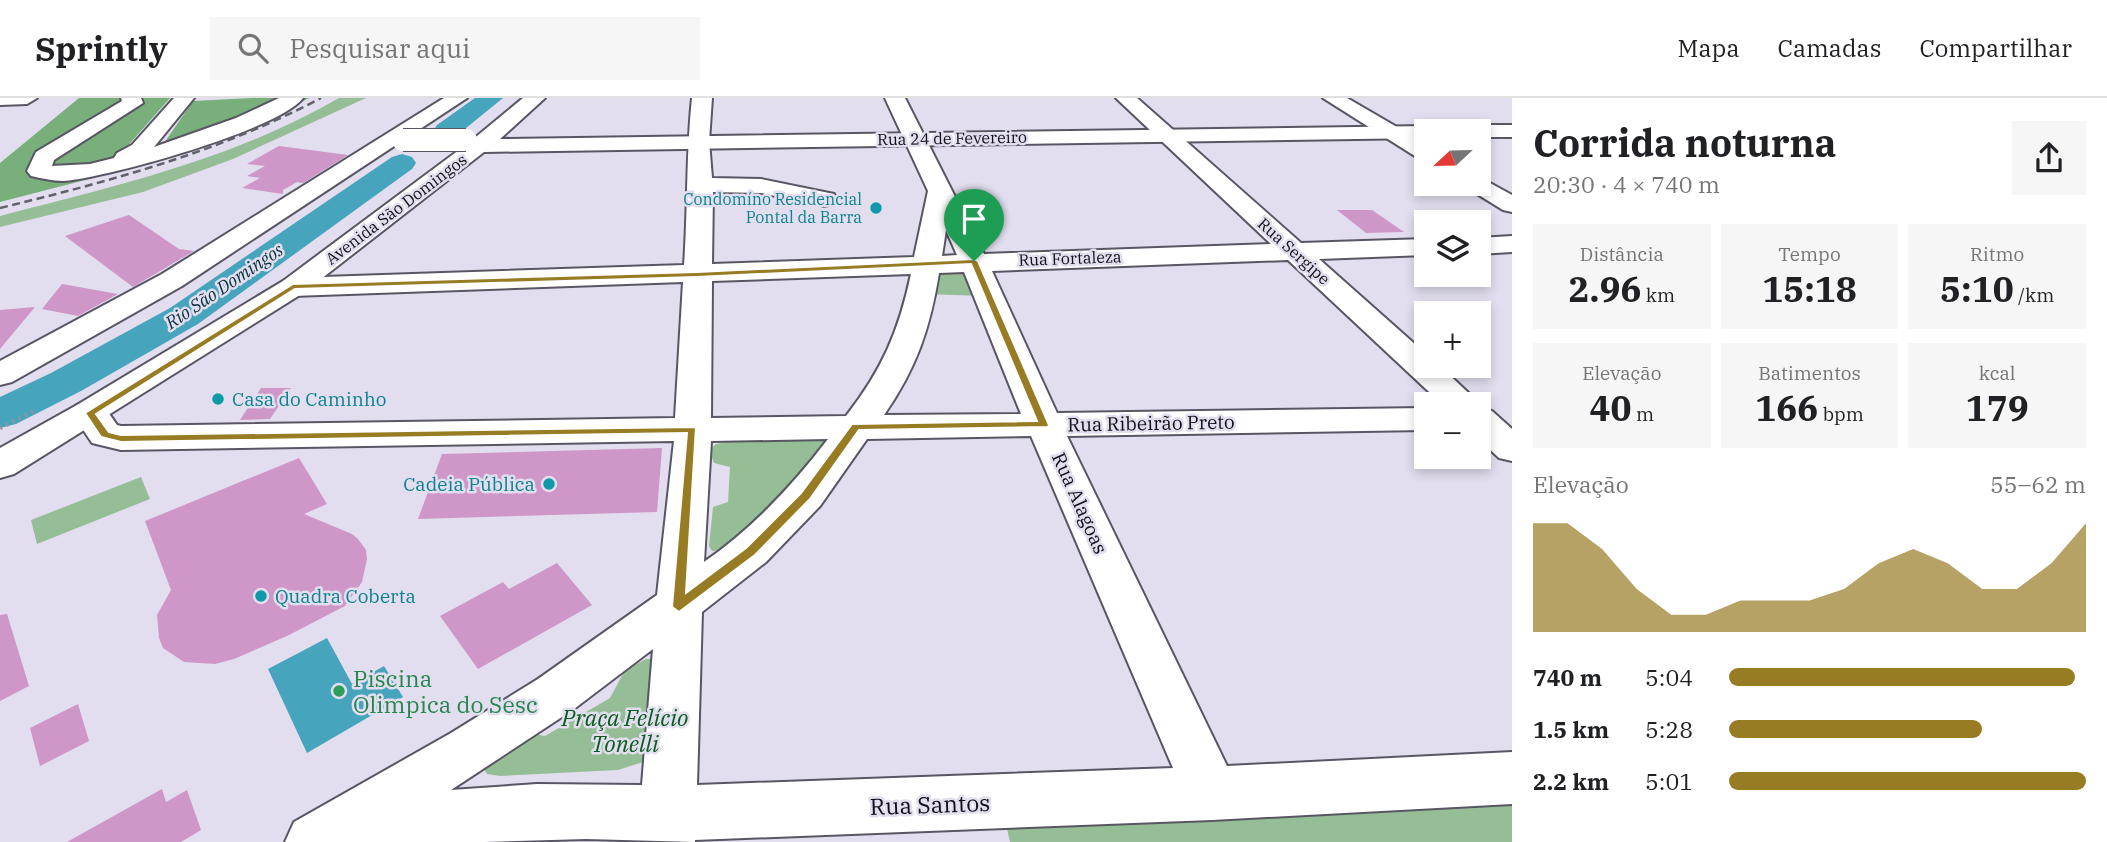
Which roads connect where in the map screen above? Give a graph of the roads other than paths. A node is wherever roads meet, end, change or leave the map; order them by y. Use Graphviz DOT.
graph roads {
  1 [pos="27,98"];
  2 [pos="131,98"];
  3 [pos="184,98"];
  4 [pos="293,98"];
  5 [pos="457,98"];
  6 [pos="535,98"];
  7 [pos="702,98"];
  8 [pos="895,98"];
  9 [pos="1126,98"];
  10 [pos="1334,98"];
  11 [pos="0,99"];
  12 [pos="1491,131"];
  13 [pos="1512,131"];
  14 [pos="1391,132"];
  15 [pos="1414,132"];
  16 [pos="1167,135"];
  17 [pos="915,138"];
  18 [pos="698,141"];
  19 [pos="1414,146"];
  20 [pos="390,147"];
  21 [pos="470,147"];
  22 [pos="102,167"];
  23 [pos="701,184"];
  24 [pos="940,191"];
  25 [pos="1491,192"];
  26 [pos="825,199"];
  27 [pos="1512,205"];
  28 [pos="1512,244"];
  29 [pos="1491,245"];
  30 [pos="1414,247"];
  31 [pos="1294,252"];
  32 [pos="974,261"];
  33 [pos="928,263"];
  34 [pos="697,274"];
  35 [pos="293,287"];
  36 [pos="0,375"];
  37 [pos="1449,392"];
  38 [pos="90,413"];
  39 [pos="1512,417"];
  40 [pos="1491,418"];
  41 [pos="1414,419"];
  42 [pos="1044,425"];
  43 [pos="855,426"];
  44 [pos="693,430"];
  45 [pos="1491,430"];
  46 [pos="1512,449"];
  47 [pos="0,465"];
  48 [pos="679,607"];
  49 [pos="470,750"];
  50 [pos="1512,778"];
  51 [pos="1212,794"];
  52 [pos="483,813"];
  53 [pos="667,828"];
  54 [pos="314,842"];
  55 [pos="351,842"];
  1 -- 11 [label="street"];
  2 -- 22 [label="street"];
  3 -- 22 [label="street"];
  4 -- 22 [label="street"];
  5 -- 20 [label="street"];
  6 -- 21 [label="street, Avenida São Domingos"];
  7 -- 18 [label="street"];
  8 -- 17 [label="street, Rua Alagoas"];
  9 -- 16 [label="street, Rua Sergipe"];
  10 -- 14 [label="street"];
  12 -- 13 [label="street"];
  14 -- 15 [label="street, Rua 24 de Fevereiro"];
  14 -- 16 [label="street, Rua 24 de Fevereiro"];
  14 -- 19 [label="street"];
  16 -- 17 [label="street, Rua 24 de Fevereiro"];
  16 -- 31 [label="street, Rua Sergipe"];
  17 -- 18 [label="street, Rua 24 de Fevereiro"];
  17 -- 24 [label="street, Rua Alagoas"];
  18 -- 21 [label="street, Rua 24 de Fevereiro"];
  18 -- 23 [label="street"];
  20 -- 21 [label="street, Rua 24 de Fevereiro"];
  20 -- 36 [label="street"];
  21 -- 35 [label="street, Avenida São Domingos"];
  23 -- 26 [label="street"];
  23 -- 34 [label="street"];
  24 -- 32 [label="street, Rua Alagoas"];
  24 -- 33 [label="street"];
  25 -- 27 [label="street"];
  28 -- 29 [label="street"];
  30 -- 31 [label="street, Rua Fortaleza"];
  31 -- 32 [label="street, Rua Fortaleza"];
  31 -- 37 [label="street, Rua Sergipe"];
  32 -- 33 [label="street, Rua Fortaleza"];
  32 -- 42 [label="street, Rua Alagoas"];
  33 -- 34 [label="street, Rua Fortaleza"];
  33 -- 43 [label="street"];
  34 -- 35 [label="street, Rua Fortaleza"];
  34 -- 44 [label="street"];
  35 -- 38 [label="street, Avenida São Domingos"];
  38 -- 44 [label="street, Rua Ribeirão Preto"];
  38 -- 47 [label="street, Avenida São Domingos"];
  39 -- 40 [label="street"];
  41 -- 42 [label="street, Rua Ribeirão Preto"];
  42 -- 43 [label="street, Rua Ribeirão Preto"];
  42 -- 51 [label="street, Rua Alagoas"];
  43 -- 44 [label="street, Rua Ribeirão Preto"];
  43 -- 48 [label="street"];
  44 -- 48 [label="street"];
  45 -- 46 [label="street"];
  48 -- 49 [label="street"];
  48 -- 53 [label="street"];
  49 -- 52 [label="street"];
  49 -- 54 [label="street"];
  50 -- 51 [label="street, Rua Santos"];
  51 -- 53 [label="street, Rua Santos"];
  52 -- 53 [label="street, Rua Santos"];
  52 -- 55 [label="street, Rua Santos"];
}
